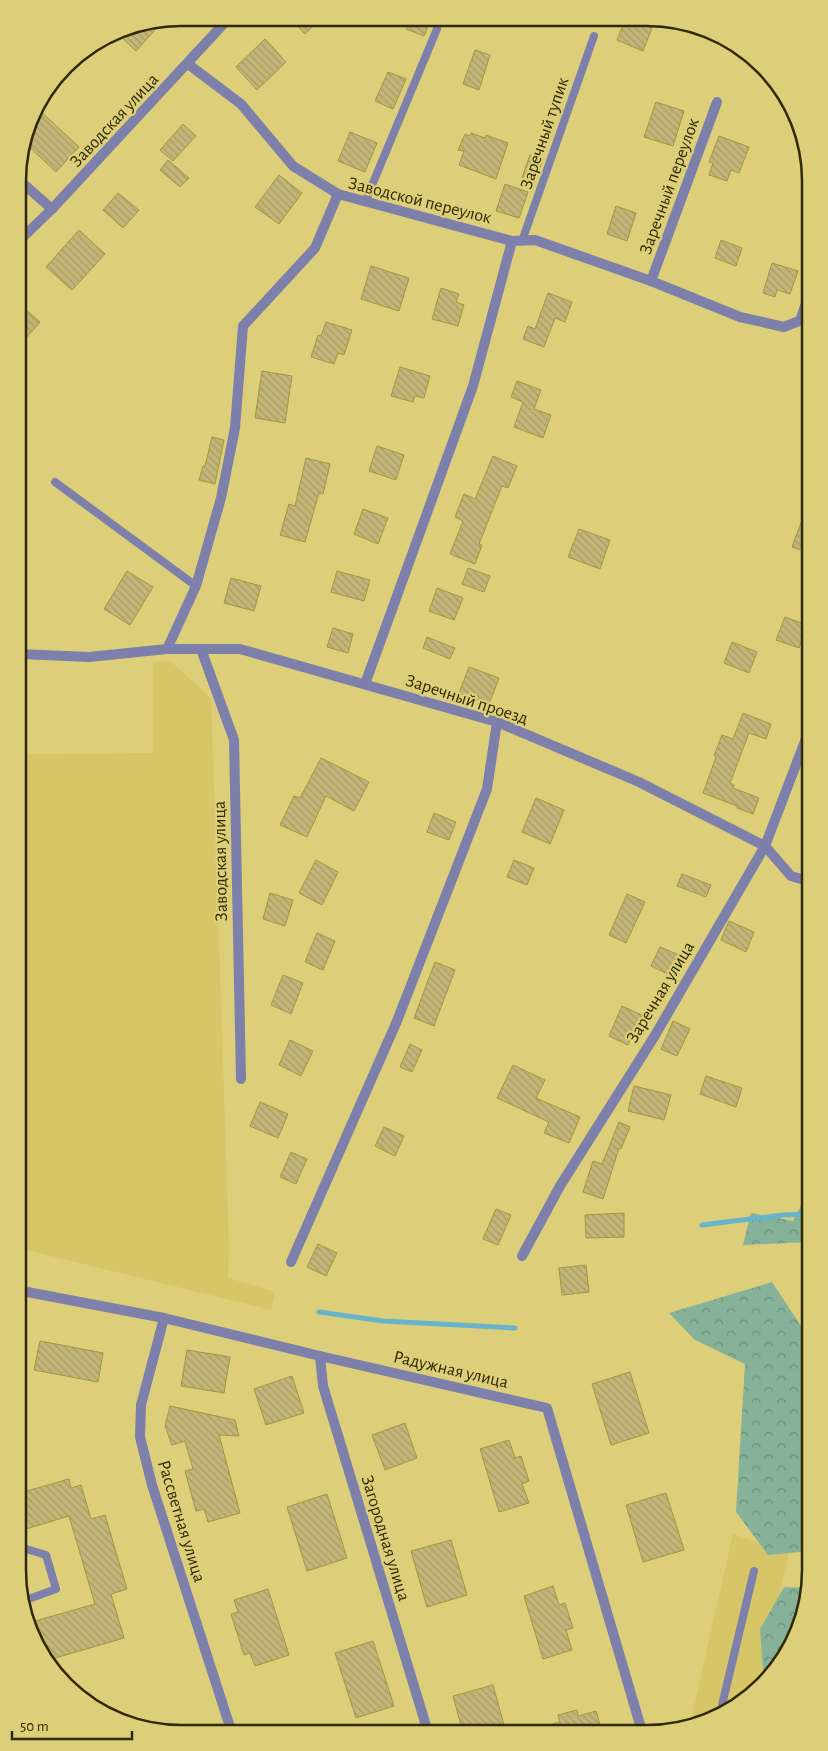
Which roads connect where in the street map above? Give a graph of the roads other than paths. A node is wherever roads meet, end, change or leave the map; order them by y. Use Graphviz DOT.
graph roads {
  1 [pos="219,26"];
  2 [pos="437,29"];
  3 [pos="594,36"];
  4 [pos="188,64"];
  5 [pos="717,102"];
  6 [pos="27,187"];
  7 [pos="338,194"];
  8 [pos="364,202"];
  9 [pos="52,209"];
  10 [pos="27,233"];
  11 [pos="517,241"];
  12 [pos="651,281"];
  13 [pos="802,314"];
  14 [pos="799,321"];
  15 [pos="56,482"];
  16 [pos="196,586"];
  17 [pos="167,649"];
  18 [pos="202,649"];
  19 [pos="27,654"];
  20 [pos="365,684"];
  21 [pos="497,722"];
  22 [pos="802,750"];
  23 [pos="765,846"];
  24 [pos="802,879"];
  25 [pos="240,1078"];
  26 [pos="522,1256"];
  27 [pos="291,1262"];
  28 [pos="26,1292"];
  29 [pos="164,1318"];
  30 [pos="320,1356"];
  31 [pos="26,1549"];
  32 [pos="754,1570"];
  33 [pos="30,1599"];
  34 [pos="722,1705"];
  35 [pos="229,1725"];
  36 [pos="426,1725"];
  37 [pos="640,1725"];
  1 -- 4 [label="street, Заводская улица"];
  2 -- 8 [label="lane"];
  3 -- 11 [label="lane, Заречный тупик"];
  4 -- 7 [label="street"];
  4 -- 9 [label="street, Заводская улица"];
  5 -- 12 [label="street, Заречный переулок"];
  6 -- 9 [label="street"];
  7 -- 8 [label="street, Заводской переулок"];
  7 -- 16 [label="street, Заводской переулок"];
  8 -- 11 [label="street, Заводской переулок"];
  9 -- 10 [label="street, Заводская улица"];
  11 -- 12 [label="street, Заречный переулок"];
  11 -- 20 [label="street"];
  12 -- 14 [label="street, Заречный переулок"];
  13 -- 14 [label="lane"];
  15 -- 16 [label="lane"];
  16 -- 17 [label="street, Заводской переулок"];
  17 -- 18 [label="street, Заречный проезд"];
  17 -- 19 [label="street, Заречный проезд"];
  18 -- 20 [label="street, Заречный проезд"];
  18 -- 25 [label="street, Заводская улица"];
  20 -- 21 [label="street, Заречный проезд"];
  21 -- 23 [label="street, Заречный проезд"];
  21 -- 27 [label="street"];
  22 -- 23 [label="street, Заречная улица"];
  23 -- 24 [label="street"];
  23 -- 26 [label="street, Заречная улица"];
  28 -- 29 [label="street, Радужная улица"];
  29 -- 30 [label="street, Радужная улица"];
  29 -- 35 [label="street, Рассветная улица"];
  30 -- 36 [label="street, Загородная улица"];
  30 -- 37 [label="street, Радужная улица"];
  31 -- 33 [label="lane"];
  32 -- 34 [label="lane"];
}
